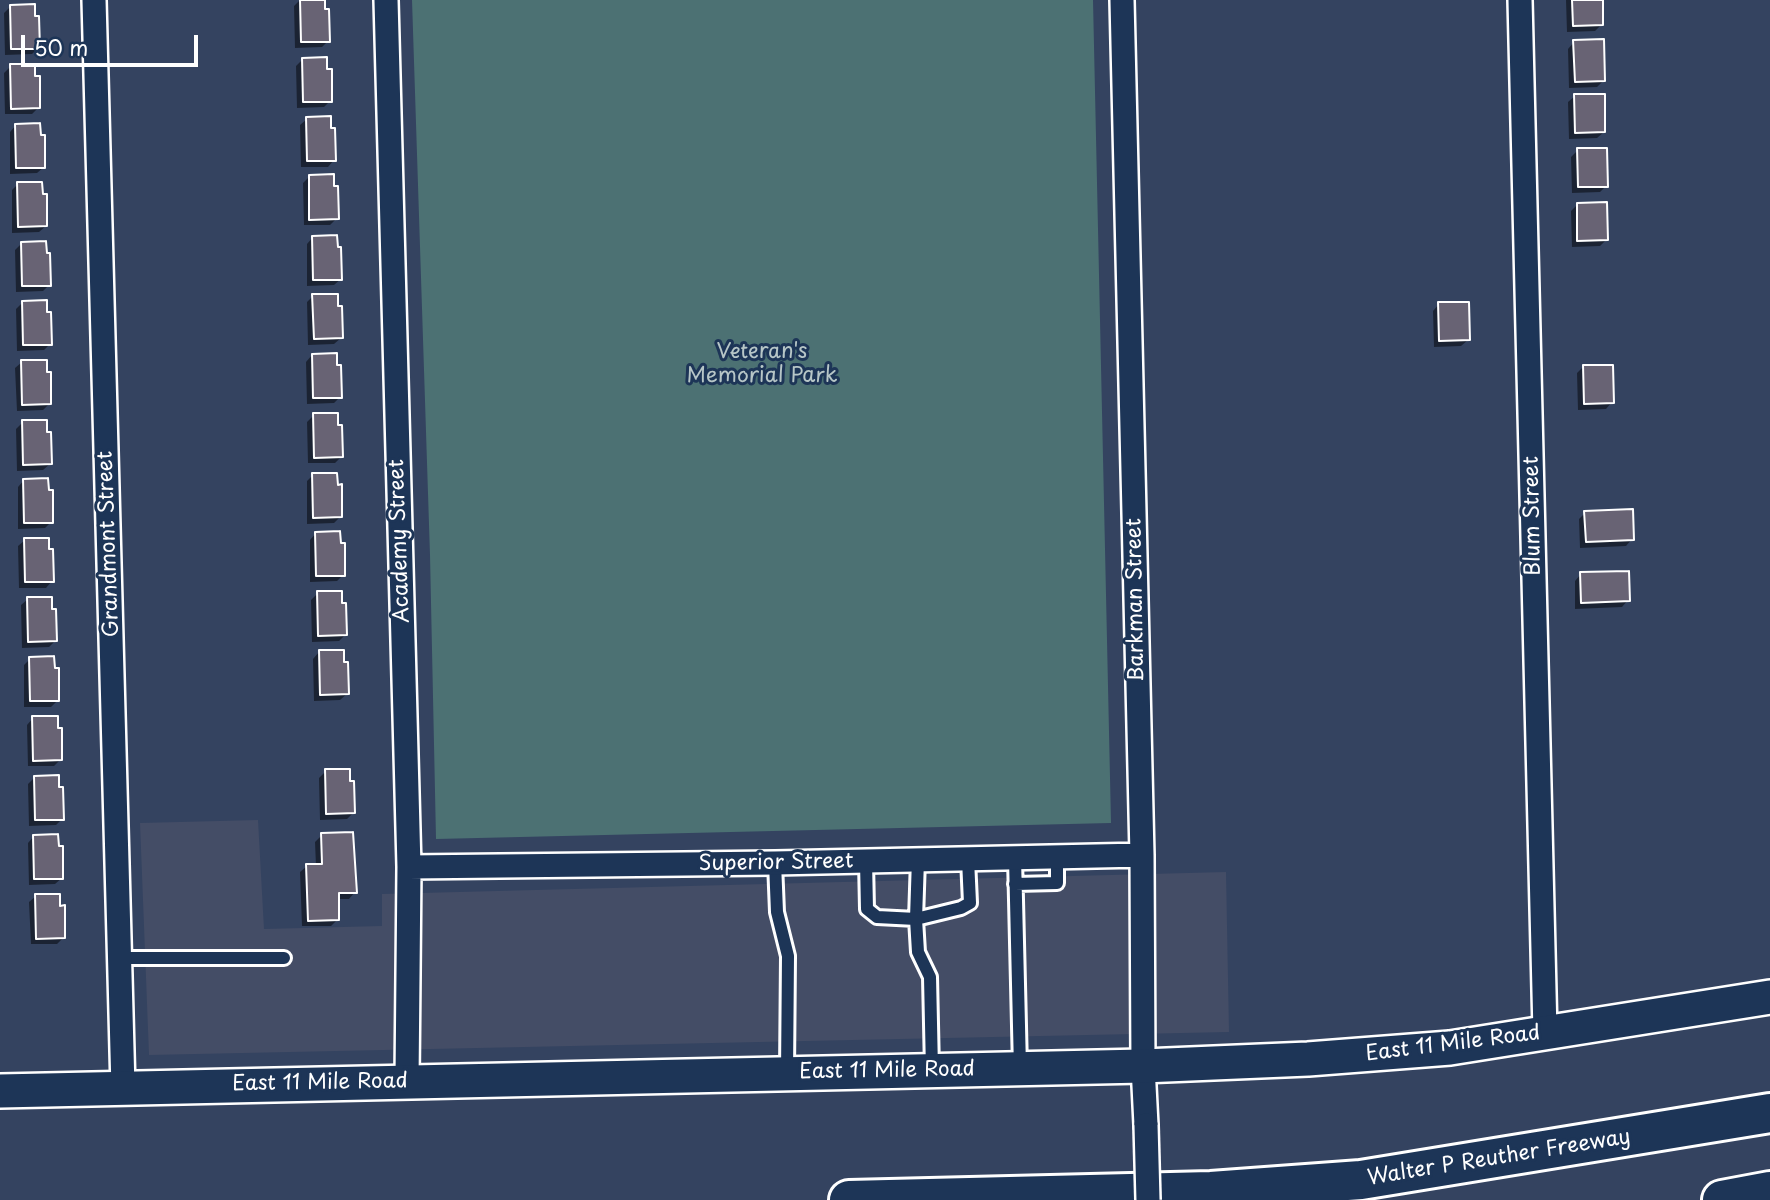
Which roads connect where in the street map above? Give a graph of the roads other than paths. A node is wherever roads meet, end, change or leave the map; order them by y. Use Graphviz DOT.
graph roads {
  1 [pos="94,0"];
  2 [pos="386,0"];
  3 [pos="1122,0"];
  4 [pos="1520,0"];
  5 [pos="1142,855"];
  6 [pos="1057,857"];
  7 [pos="1015,858"];
  8 [pos="918,859"];
  9 [pos="968,859"];
  10 [pos="866,861"];
  11 [pos="775,863"];
  12 [pos="409,867"];
  13 [pos="1015,884"];
  14 [pos="916,919"];
  15 [pos="120,958"];
  16 [pos="284,958"];
  17 [pos="1770,997"];
  18 [pos="1545,1032"];
  19 [pos="1143,1066"];
  20 [pos="1020,1069"];
  21 [pos="932,1070"];
  22 [pos="787,1074"];
  23 [pos="407,1082"];
  24 [pos="123,1088"];
  25 [pos="0,1091"];
  26 [pos="1770,1113"];
  27 [pos="1770,1191"];
  28 [pos="849,1200"];
  29 [pos="1148,1200"];
  30 [pos="1722,1200"];
  1 -- 15 [label="street, Grandmont Street"];
  2 -- 12 [label="street, Academy Street"];
  3 -- 5 [label="street, Barkman Street"];
  4 -- 18 [label="street, Blum Street"];
  5 -- 6 [label="street, Superior Street"];
  5 -- 19 [label="street, Barkman Street"];
  6 -- 7 [label="street, Superior Street"];
  6 -- 13 [label="lane"];
  7 -- 9 [label="street, Superior Street"];
  7 -- 13 [label="lane"];
  8 -- 9 [label="street, Superior Street"];
  8 -- 10 [label="street, Superior Street"];
  8 -- 14 [label="lane"];
  9 -- 14 [label="lane"];
  10 -- 11 [label="street, Superior Street"];
  10 -- 14 [label="lane"];
  11 -- 12 [label="street, Superior Street"];
  11 -- 22 [label="lane"];
  12 -- 23 [label="street, Academy Street"];
  13 -- 20 [label="lane"];
  14 -- 21 [label="lane"];
  15 -- 16 [label="lane"];
  15 -- 24 [label="street, Grandmont Street"];
  17 -- 18 [label="main road, East 11 Mile Road"];
  18 -- 19 [label="main road, East 11 Mile Road"];
  19 -- 20 [label="main road, East 11 Mile Road"];
  19 -- 29 [label="street, Barkman Street, bridge"];
  20 -- 21 [label="main road, East 11 Mile Road"];
  21 -- 22 [label="main road, East 11 Mile Road"];
  22 -- 23 [label="main road, East 11 Mile Road"];
  23 -- 24 [label="main road, East 11 Mile Road"];
  24 -- 25 [label="main road, East 11 Mile Road"];
  26 -- 28 [label="highway, Walter P Reuther Freeway"];
  27 -- 30 [label="highway"];
}
